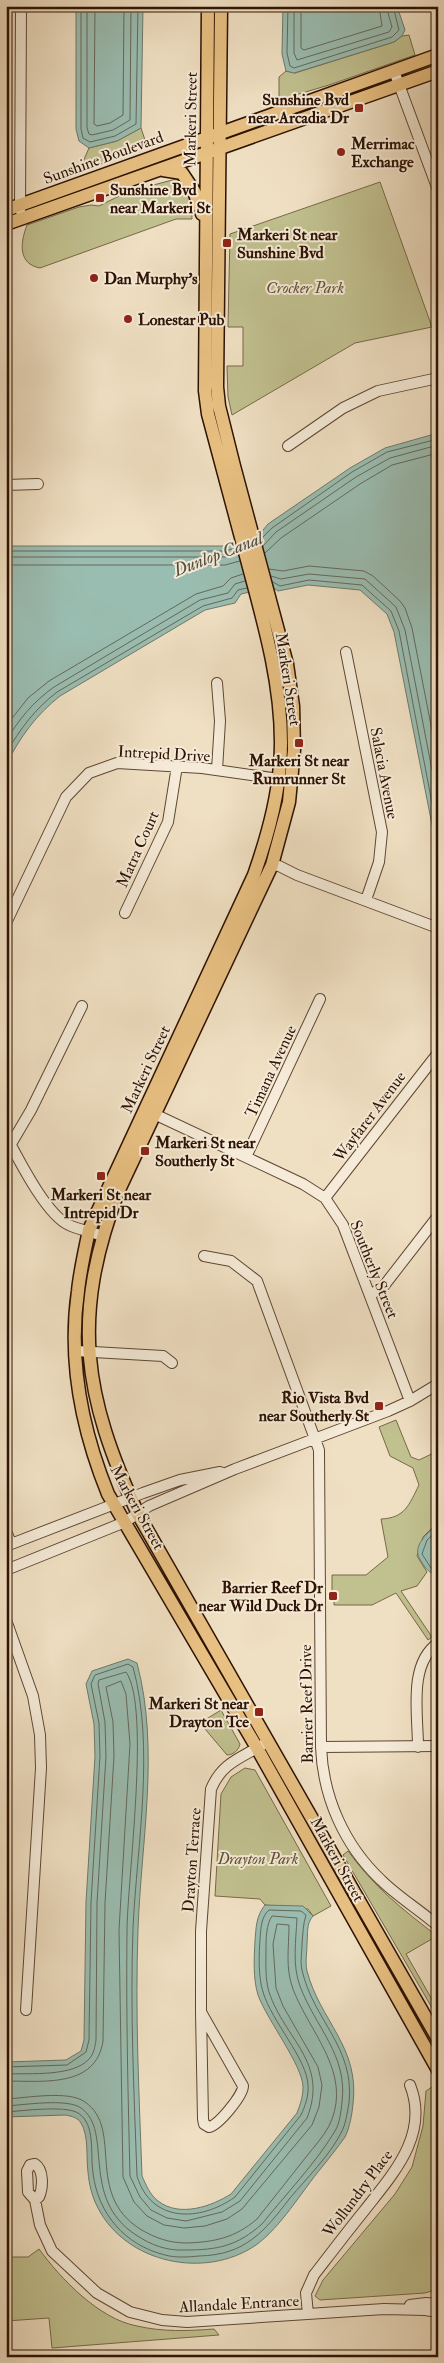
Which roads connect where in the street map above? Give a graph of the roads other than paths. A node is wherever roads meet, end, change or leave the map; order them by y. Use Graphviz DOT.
graph roads {
  1 [pos="21,6"];
  2 [pos="208,6"];
  3 [pos="221,6"];
  4 [pos="438,56"];
  5 [pos="394,71"];
  6 [pos="438,71"];
  7 [pos="400,84"];
  8 [pos="220,133"];
  9 [pos="205,138"];
  10 [pos="220,148"];
  11 [pos="205,153"];
  12 [pos="160,170"];
  13 [pos="438,190"];
  14 [pos="20,205"];
  15 [pos="6,210"];
  16 [pos="19,220"];
  17 [pos="205,223"];
  18 [pos="6,224"];
  19 [pos="438,378"];
  20 [pos="288,446"];
  21 [pos="38,484"];
  22 [pos="6,485"];
  23 [pos="243,523"];
  24 [pos="346,652"];
  25 [pos="217,683"];
  26 [pos="177,766"];
  27 [pos="218,770"];
  28 [pos="285,780"];
  29 [pos="259,860"];
  30 [pos="272,865"];
  31 [pos="366,900"];
  32 [pos="125,913"];
  33 [pos="6,923"];
  34 [pos="438,928"];
  35 [pos="320,999"];
  36 [pos="82,1006"];
  37 [pos="438,1052"];
  38 [pos="150,1112"];
  39 [pos="8,1140"];
  40 [pos="246,1156"];
  41 [pos="325,1198"];
  42 [pos="438,1216"];
  43 [pos="89,1230"];
  44 [pos="102,1236"];
  45 [pos="204,1256"];
  46 [pos="370,1295"];
  47 [pos="76,1351"];
  48 [pos="89,1351"];
  49 [pos="172,1363"];
  50 [pos="438,1384"];
  51 [pos="410,1401"];
  52 [pos="316,1438"];
  53 [pos="235,1469"];
  54 [pos="131,1498"];
  55 [pos="114,1504"];
  56 [pos="138,1514"];
  57 [pos="125,1522"];
  58 [pos="6,1531"];
  59 [pos="9,1545"];
  60 [pos="6,1570"];
  61 [pos="6,1620"];
  62 [pos="438,1643"];
  63 [pos="269,1740"];
  64 [pos="418,1746"];
  65 [pos="438,1746"];
  66 [pos="320,1747"];
  67 [pos="257,1748"];
  68 [pos="438,1926"];
  69 [pos="26,2010"];
  70 [pos="200,2012"];
  71 [pos="438,2038"];
  72 [pos="438,2070"];
  73 [pos="410,2085"];
  74 [pos="35,2200"];
  75 [pos="438,2304"];
  76 [pos="384,2309"];
  77 [pos="438,2312"];
  78 [pos="308,2314"];
  1 -- 14 [label="street"];
  2 -- 9 [label="main road, Markeri Street"];
  3 -- 8 [label="main road, Markeri Street"];
  4 -- 5 [label="main road, Sunshine Boulevard"];
  5 -- 7 [label="street"];
  5 -- 8 [label="main road, Sunshine Boulevard"];
  6 -- 7 [label="main road, Sunshine Boulevard"];
  7 -- 10 [label="main road, Sunshine Boulevard"];
  7 -- 13 [label="street"];
  8 -- 9 [label="main road, Sunshine Boulevard"];
  8 -- 10 [label="main road, Markeri Street"];
  9 -- 11 [label="main road, Markeri Street"];
  9 -- 14 [label="main road, Sunshine Boulevard"];
  10 -- 11 [label="main road, Sunshine Boulevard"];
  10 -- 23 [label="main road, Markeri Street"];
  11 -- 12 [label="main road, Sunshine Boulevard"];
  11 -- 17 [label="main road, Markeri Street"];
  12 -- 16 [label="main road, Sunshine Boulevard"];
  12 -- 17 [label="main road"];
  14 -- 15 [label="main road, Sunshine Boulevard"];
  14 -- 16 [label="street"];
  16 -- 18 [label="main road, Sunshine Boulevard"];
  17 -- 23 [label="main road, Markeri Street"];
  19 -- 20 [label="street"];
  21 -- 22 [label="street"];
  23 -- 28 [label="main road, Markeri Street"];
  23 -- 28 [label="main road, Markeri Street"];
  24 -- 31 [label="street, Salacia Avenue"];
  25 -- 27 [label="street"];
  26 -- 27 [label="street, Intrepid Drive"];
  26 -- 32 [label="street, Matra Court"];
  26 -- 33 [label="street, Intrepid Drive"];
  27 -- 28 [label="street, Intrepid Drive"];
  28 -- 29 [label="main road, Markeri Street"];
  28 -- 30 [label="main road, Markeri Street"];
  29 -- 30 [label="street"];
  29 -- 38 [label="main road, Markeri Street"];
  30 -- 31 [label="street"];
  30 -- 38 [label="main road, Markeri Street"];
  31 -- 34 [label="street"];
  35 -- 40 [label="street, Timana Avenue"];
  36 -- 39 [label="street"];
  37 -- 41 [label="street, Wayfarer Avenue"];
  38 -- 40 [label="street, Southerly Street"];
  38 -- 43 [label="main road, Markeri Street"];
  38 -- 44 [label="main road, Markeri Street"];
  39 -- 43 [label="street"];
  40 -- 41 [label="street, Southerly Street"];
  41 -- 46 [label="street, Southerly Street"];
  42 -- 46 [label="street"];
  43 -- 44 [label="street"];
  43 -- 47 [label="main road, Markeri Street"];
  44 -- 48 [label="main road, Markeri Street"];
  45 -- 52 [label="street, Barrier Reef Drive"];
  46 -- 51 [label="street, Southerly Street"];
  47 -- 48 [label="street"];
  47 -- 55 [label="main road, Markeri Street"];
  48 -- 49 [label="street"];
  48 -- 54 [label="main road, Markeri Street"];
  50 -- 51 [label="street"];
  51 -- 52 [label="street"];
  52 -- 53 [label="street"];
  52 -- 66 [label="street, Barrier Reef Drive"];
  53 -- 54 [label="street"];
  53 -- 56 [label="street"];
  54 -- 55 [label="street"];
  54 -- 56 [label="main road, Markeri Street"];
  55 -- 57 [label="main road, Markeri Street"];
  55 -- 59 [label="street"];
  56 -- 57 [label="street"];
  56 -- 63 [label="main road, Markeri Street"];
  57 -- 60 [label="street"];
  57 -- 67 [label="main road, Markeri Street"];
  58 -- 59 [label="street"];
  61 -- 69 [label="street"];
  62 -- 64 [label="street"];
  63 -- 67 [label="street, Drayton Terrace"];
  63 -- 71 [label="main road, Markeri Street"];
  64 -- 65 [label="street"];
  64 -- 66 [label="street"];
  66 -- 68 [label="street, Barrier Reef Drive"];
  67 -- 70 [label="street, Drayton Terrace"];
  67 -- 72 [label="main road, Markeri Street"];
  70 -- 70 [label="street, Drayton Terrace"];
  73 -- 78 [label="street, Wollundry Place"];
  74 -- 78 [label="street, Allandale Entrance"];
  75 -- 76 [label="street, Allandale Entrance"];
  76 -- 77 [label="street, Allandale Entrance"];
  76 -- 78 [label="street, Allandale Entrance"];
}
